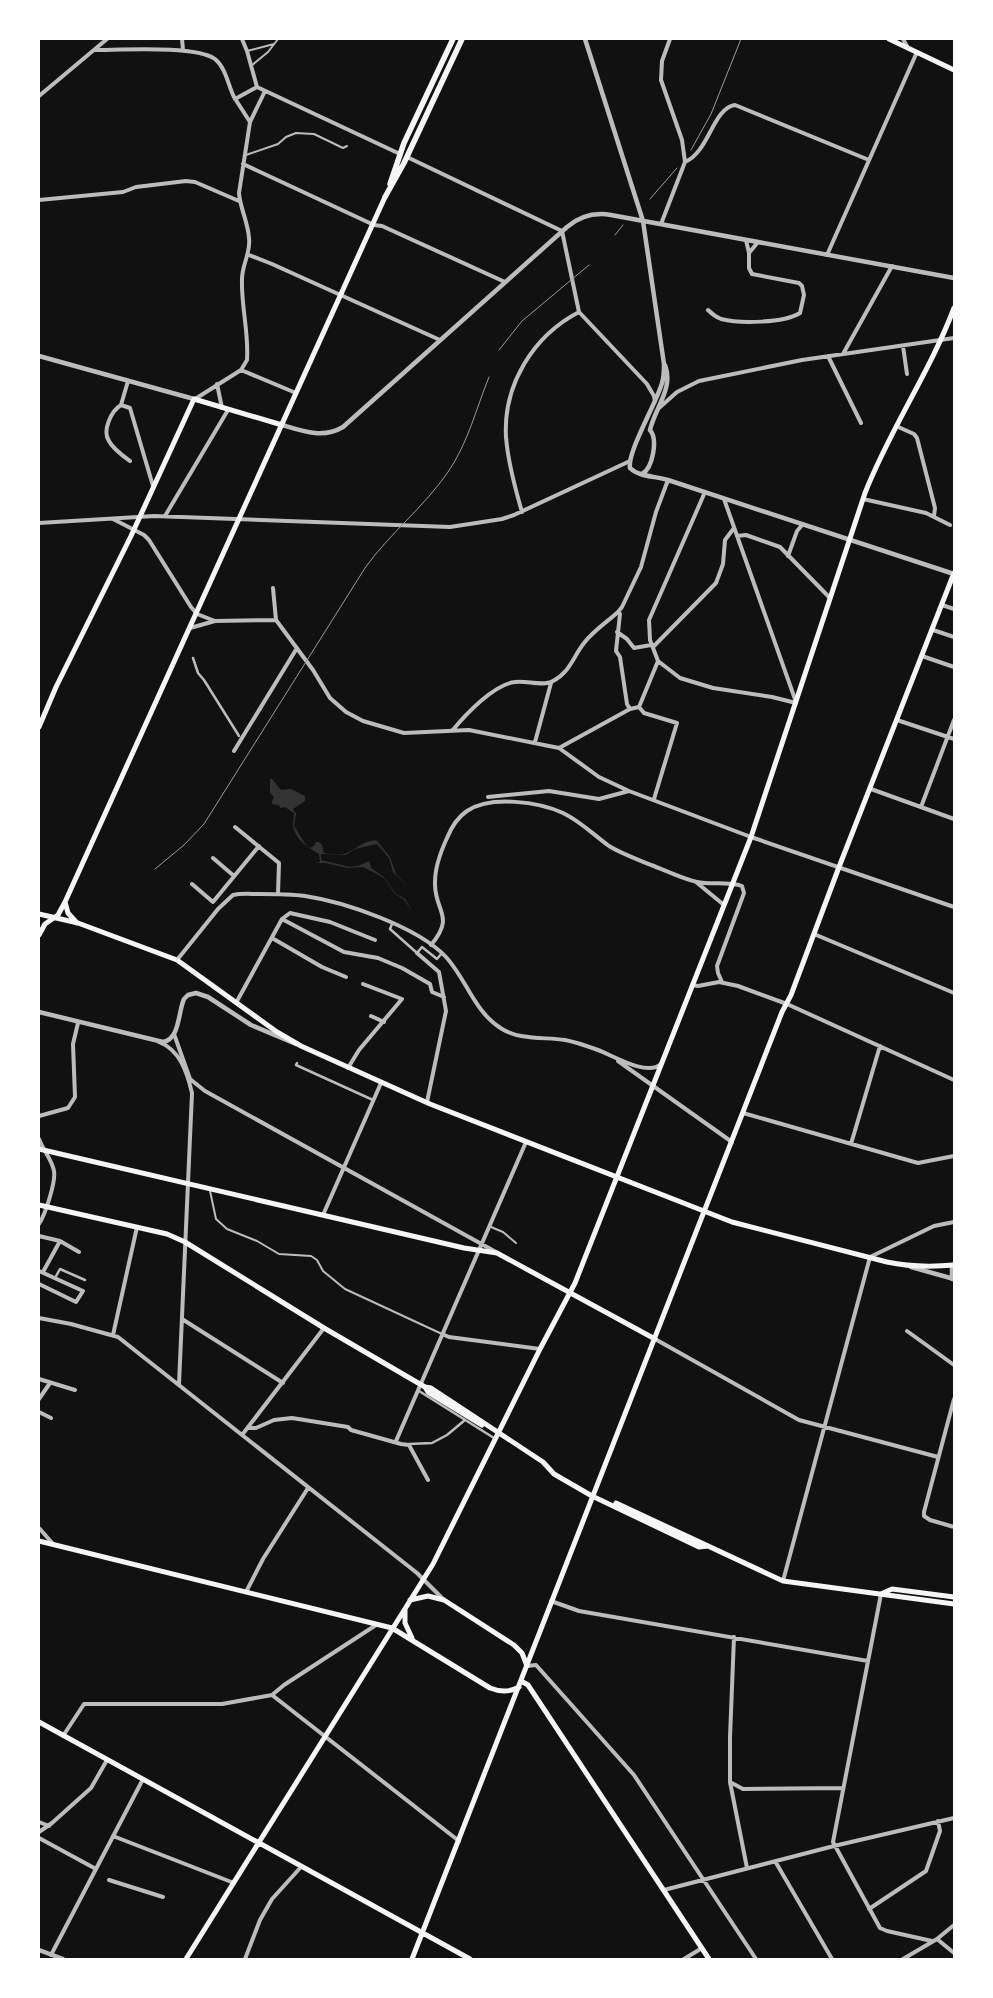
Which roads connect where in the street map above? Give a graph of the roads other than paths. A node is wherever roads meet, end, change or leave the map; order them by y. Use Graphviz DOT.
graph roads {
  1 [pos="107,39"];
  2 [pos="182,39"];
  3 [pos="242,39"];
  4 [pos="278,39"];
  5 [pos="453,39"];
  6 [pos="462,39"];
  7 [pos="585,39"];
  8 [pos="670,39"];
  9 [pos="889,39"];
  10 [pos="903,39"];
  11 [pos="274,44"];
  12 [pos="908,48"];
  13 [pos="94,50"];
  14 [pos="183,50"];
  15 [pos="247,51"];
  16 [pos="917,52"];
  17 [pos="251,66"];
  18 [pos="954,70"];
  19 [pos="257,87"];
  20 [pos="265,91"];
  21 [pos="39,96"];
  22 [pos="236,99"];
  23 [pos="250,122"];
  24 [pos="347,146"];
  25 [pos="400,154"];
  26 [pos="244,156"];
  27 [pos="407,157"];
  28 [pos="869,160"];
  29 [pos="686,162"];
  30 [pos="243,164"];
  31 [pos="386,197"];
  32 [pos="40,199"];
  33 [pos="239,201"];
  34 [pos="644,221"];
  35 [pos="661,224"];
  36 [pos="374,225"];
  37 [pos="562,231"];
  38 [pos="746,240"];
  39 [pos="758,242"];
  40 [pos="749,253"];
  41 [pos="827,254"];
  42 [pos="249,255"];
  43 [pos="892,266"];
  44 [pos="954,278"];
  45 [pos="505,282"];
  46 [pos="341,294"];
  47 [pos="954,308"];
  48 [pos="708,310"];
  49 [pos="579,312"];
  50 [pos="954,338"];
  51 [pos="440,340"];
  52 [pos="941,341"];
  53 [pos="903,346"];
  54 [pos="844,354"];
  55 [pos="39,356"];
  56 [pos="828,356"];
  57 [pos="664,364"];
  58 [pos="241,370"];
  59 [pos="907,374"];
  60 [pos="128,381"];
  61 [pos="216,384"];
  62 [pos="296,393"];
  63 [pos="194,399"];
  64 [pos="655,401"];
  65 [pos="121,405"];
  66 [pos="222,408"];
  67 [pos="658,408"];
  68 [pos="228,410"];
  69 [pos="861,423"];
  70 [pos="282,425"];
  71 [pos="896,425"];
  72 [pos="650,430"];
  73 [pos="641,432"];
  74 [pos="130,461"];
  75 [pos="630,461"];
  76 [pos="650,464"];
  77 [pos="639,474"];
  78 [pos="653,475"];
  79 [pos="668,480"];
  80 [pos="153,486"];
  81 [pos="704,492"];
  82 [pos="724,499"];
  83 [pos="863,499"];
  84 [pos="522,512"];
  85 [pos="139,516"];
  86 [pos="165,516"];
  87 [pos="934,516"];
  88 [pos="113,518"];
  89 [pos="239,519"];
  90 [pos="39,523"];
  91 [pos="802,524"];
  92 [pos="950,525"];
  93 [pos="734,528"];
  94 [pos="132,529"];
  95 [pos="737,536"];
  96 [pos="849,540"];
  97 [pos="788,556"];
  98 [pos="954,574"];
  99 [pos="273,588"];
  100 [pos="830,598"];
  101 [pos="942,605"];
  102 [pos="954,609"];
  103 [pos="618,612"];
  104 [pos="197,614"];
  105 [pos="276,620"];
  106 [pos="215,621"];
  107 [pos="190,628"];
  108 [pos="932,630"];
  109 [pos="617,632"];
  110 [pos="954,637"];
  111 [pos="652,646"];
  112 [pos="297,648"];
  113 [pos="922,656"];
  114 [pos="193,658"];
  115 [pos="658,660"];
  116 [pos="954,667"];
  117 [pos="551,683"];
  118 [pos="796,703"];
  119 [pos="639,708"];
  120 [pos="630,710"];
  121 [pos="897,720"];
  122 [pos="954,720"];
  123 [pos="39,727"];
  124 [pos="452,731"];
  125 [pos="239,736"];
  126 [pos="948,737"];
  127 [pos="954,739"];
  128 [pos="535,742"];
  129 [pos="559,748"];
  130 [pos="234,751"];
  131 [pos="871,789"];
  132 [pos="629,791"];
  133 [pos="526,792"];
  134 [pos="488,797"];
  135 [pos="654,799"];
  136 [pos="526,802"];
  137 [pos="921,807"];
  138 [pos="954,819"];
  139 [pos="235,827"];
  140 [pos="751,837"];
  141 [pos="259,846"];
  142 [pos="213,858"];
  143 [pos="839,867"];
  144 [pos="234,876"];
  145 [pos="696,882"];
  146 [pos="192,884"];
  147 [pos="732,884"];
  148 [pos="278,894"];
  149 [pos="65,902"];
  150 [pos="724,905"];
  151 [pos="954,907"];
  152 [pos="39,914"];
  153 [pos="55,918"];
  154 [pos="282,919"];
  155 [pos="78,923"];
  156 [pos="392,924"];
  157 [pos="813,934"];
  158 [pos="39,935"];
  159 [pos="272,938"];
  160 [pos="376,940"];
  161 [pos="431,945"];
  162 [pos="417,953"];
  163 [pos="442,953"];
  164 [pos="177,960"];
  165 [pos="346,977"];
  166 [pos="722,982"];
  167 [pos="363,984"];
  168 [pos="692,985"];
  169 [pos="222,993"];
  170 [pos="954,994"];
  171 [pos="444,997"];
  172 [pos="216,1002"];
  173 [pos="236,1003"];
  174 [pos="787,1004"];
  175 [pos="39,1012"];
  176 [pos="371,1016"];
  177 [pos="263,1021"];
  178 [pos="384,1022"];
  179 [pos="78,1023"];
  180 [pos="259,1030"];
  181 [pos="174,1034"];
  182 [pos="157,1041"];
  183 [pos="301,1046"];
  184 [pos="880,1046"];
  185 [pos="614,1058"];
  186 [pos="297,1063"];
  187 [pos="662,1063"];
  188 [pos="348,1068"];
  189 [pos="954,1080"];
  190 [pos="380,1083"];
  191 [pos="653,1087"];
  192 [pos="205,1091"];
  193 [pos="192,1093"];
  194 [pos="373,1100"];
  195 [pos="427,1102"];
  196 [pos="743,1113"];
  197 [pos="39,1116"];
  198 [pos="39,1139"];
  199 [pos="526,1142"];
  200 [pos="732,1142"];
  201 [pos="851,1144"];
  202 [pos="41,1150"];
  203 [pos="954,1156"];
  204 [pos="342,1168"];
  205 [pos="617,1177"];
  206 [pos="189,1185"];
  207 [pos="209,1190"];
  208 [pos="39,1205"];
  209 [pos="46,1207"];
  210 [pos="704,1212"];
  211 [pos="324,1215"];
  212 [pos="954,1222"];
  213 [pos="39,1224"];
  214 [pos="489,1226"];
  215 [pos="137,1227"];
  216 [pos="39,1236"];
  217 [pos="60,1241"];
  218 [pos="185,1242"];
  219 [pos="482,1243"];
  220 [pos="516,1243"];
  221 [pos="478,1251"];
  222 [pos="79,1252"];
  223 [pos="497,1253"];
  224 [pos="870,1257"];
  225 [pos="953,1265"];
  226 [pos="909,1266"];
  227 [pos="41,1272"];
  228 [pos="55,1278"];
  229 [pos="953,1279"];
  230 [pos="85,1280"];
  231 [pos="39,1284"];
  232 [pos="571,1293"];
  233 [pos="39,1318"];
  234 [pos="182,1319"];
  235 [pos="324,1328"];
  236 [pos="907,1330"];
  237 [pos="442,1334"];
  238 [pos="114,1335"];
  239 [pos="655,1339"];
  240 [pos="540,1349"];
  241 [pos="954,1365"];
  242 [pos="39,1379"];
  243 [pos="50,1383"];
  244 [pos="283,1383"];
  245 [pos="179,1384"];
  246 [pos="421,1387"];
  247 [pos="75,1390"];
  248 [pos="39,1399"];
  249 [pos="954,1400"];
  250 [pos="39,1412"];
  251 [pos="51,1418"];
  252 [pos="465,1420"];
  253 [pos="482,1425"];
  254 [pos="824,1427"];
  255 [pos="248,1428"];
  256 [pos="498,1431"];
  257 [pos="242,1435"];
  258 [pos="495,1438"];
  259 [pos="396,1441"];
  260 [pos="409,1445"];
  261 [pos="938,1457"];
  262 [pos="428,1480"];
  263 [pos="308,1488"];
  264 [pos="592,1496"];
  265 [pos="616,1503"];
  266 [pos="954,1527"];
  267 [pos="39,1528"];
  268 [pos="39,1541"];
  269 [pos="54,1545"];
  270 [pos="708,1546"];
  271 [pos="424,1580"];
  272 [pos="784,1581"];
  273 [pos="246,1592"];
  274 [pos="881,1594"];
  275 [pos="954,1598"];
  276 [pos="444,1600"];
  277 [pos="410,1601"];
  278 [pos="551,1602"];
  279 [pos="954,1604"];
  280 [pos="405,1608"];
  281 [pos="376,1625"];
  282 [pos="392,1628"];
  283 [pos="734,1637"];
  284 [pos="414,1640"];
  285 [pos="868,1660"];
  286 [pos="527,1666"];
  287 [pos="520,1684"];
  288 [pos="272,1695"];
  289 [pos="39,1722"];
  290 [pos="325,1735"];
  291 [pos="63,1736"];
  292 [pos="107,1760"];
  293 [pos="142,1781"];
  294 [pos="730,1782"];
  295 [pos="843,1788"];
  296 [pos="953,1817"];
  297 [pos="938,1820"];
  298 [pos="39,1822"];
  299 [pos="49,1826"];
  300 [pos="39,1832"];
  301 [pos="113,1836"];
  302 [pos="39,1838"];
  303 [pos="459,1841"];
  304 [pos="258,1844"];
  305 [pos="834,1846"];
  306 [pos="775,1860"];
  307 [pos="301,1867"];
  308 [pos="747,1868"];
  309 [pos="96,1872"];
  310 [pos="109,1880"];
  311 [pos="704,1880"];
  312 [pos="234,1883"];
  313 [pos="664,1890"];
  314 [pos="163,1898"];
  315 [pos="869,1909"];
  316 [pos="954,1925"];
  317 [pos="422,1933"];
  318 [pos="937,1939"];
  319 [pos="932,1942"];
  320 [pos="702,1948"];
  321 [pos="39,1950"];
  322 [pos="954,1953"];
  323 [pos="52,1954"];
  324 [pos="64,1959"];
  325 [pos="186,1959"];
  326 [pos="244,1959"];
  327 [pos="412,1959"];
  328 [pos="470,1959"];
  329 [pos="684,1959"];
  330 [pos="709,1959"];
  331 [pos="756,1959"];
  332 [pos="832,1959"];
  333 [pos="903,1959"];
  1 -- 13 [label="street"];
  2 -- 14 [label="street"];
  3 -- 15 [label="street"];
  4 -- 11 [label="lane"];
  5 -- 25 [label="main road"];
  6 -- 27 [label="main road"];
  7 -- 34 [label="street"];
  8 -- 29 [label="street"];
  9 -- 12 [label="main road"];
  10 -- 12 [label="street"];
  11 -- 15 [label="lane"];
  11 -- 17 [label="lane"];
  12 -- 16 [label="main road"];
  13 -- 14 [label="street"];
  13 -- 21 [label="street"];
  14 -- 22 [label="street"];
  15 -- 17 [label="street"];
  16 -- 18 [label="main road"];
  16 -- 28 [label="street"];
  17 -- 19 [label="street"];
  19 -- 20 [label="street"];
  19 -- 22 [label="street"];
  20 -- 23 [label="street"];
  20 -- 25 [label="street"];
  22 -- 23 [label="street"];
  23 -- 26 [label="street"];
  24 -- 26 [label="lane"];
  25 -- 27 [label="main road"];
  25 -- 31 [label="main road"];
  26 -- 30 [label="street"];
  27 -- 31 [label="main road"];
  27 -- 37 [label="street"];
  28 -- 29 [label="street"];
  28 -- 41 [label="street"];
  29 -- 35 [label="street"];
  30 -- 33 [label="street"];
  30 -- 36 [label="street"];
  31 -- 36 [label="main road"];
  32 -- 33 [label="street"];
  33 -- 42 [label="street"];
  34 -- 35 [label="street"];
  34 -- 37 [label="street"];
  34 -- 57 [label="street"];
  35 -- 38 [label="street"];
  36 -- 45 [label="street"];
  36 -- 46 [label="main road"];
  37 -- 45 [label="street"];
  37 -- 49 [label="street"];
  38 -- 39 [label="street"];
  38 -- 40 [label="street"];
  39 -- 40 [label="street"];
  39 -- 41 [label="street"];
  40 -- 48 [label="street"];
  41 -- 43 [label="street"];
  42 -- 46 [label="street"];
  42 -- 58 [label="street"];
  43 -- 44 [label="street"];
  43 -- 54 [label="street"];
  45 -- 51 [label="street"];
  46 -- 51 [label="street"];
  46 -- 62 [label="main road"];
  47 -- 52 [label="main road"];
  49 -- 64 [label="street"];
  49 -- 84 [label="street"];
  50 -- 52 [label="street"];
  51 -- 70 [label="street"];
  52 -- 53 [label="street"];
  52 -- 71 [label="main road"];
  53 -- 54 [label="street"];
  53 -- 59 [label="street"];
  54 -- 56 [label="street"];
  55 -- 60 [label="street"];
  56 -- 67 [label="street"];
  56 -- 69 [label="street"];
  57 -- 64 [label="street"];
  57 -- 67 [label="street"];
  58 -- 61 [label="street"];
  58 -- 62 [label="street"];
  60 -- 63 [label="street"];
  60 -- 65 [label="street"];
  61 -- 63 [label="street"];
  61 -- 66 [label="street"];
  62 -- 70 [label="main road"];
  63 -- 66 [label="main road"];
  63 -- 80 [label="main road"];
  64 -- 73 [label="street"];
  65 -- 74 [label="street"];
  65 -- 80 [label="street"];
  66 -- 68 [label="main road"];
  67 -- 72 [label="street"];
  68 -- 70 [label="main road"];
  68 -- 86 [label="street"];
  70 -- 89 [label="main road"];
  71 -- 83 [label="main road"];
  71 -- 87 [label="street"];
  72 -- 73 [label="street"];
  72 -- 76 [label="street"];
  73 -- 75 [label="street"];
  75 -- 77 [label="street"];
  75 -- 84 [label="street"];
  76 -- 77 [label="street"];
  76 -- 78 [label="street"];
  77 -- 78 [label="street"];
  78 -- 79 [label="street"];
  79 -- 81 [label="street"];
  79 -- 103 [label="street"];
  80 -- 85 [label="main road"];
  81 -- 82 [label="street"];
  81 -- 111 [label="street"];
  82 -- 91 [label="street"];
  82 -- 93 [label="street"];
  83 -- 87 [label="street"];
  83 -- 96 [label="main road"];
  84 -- 89 [label="street"];
  85 -- 86 [label="street"];
  85 -- 88 [label="street"];
  85 -- 94 [label="main road"];
  86 -- 89 [label="street"];
  87 -- 92 [label="street"];
  88 -- 90 [label="street"];
  88 -- 94 [label="street"];
  89 -- 104 [label="main road"];
  91 -- 96 [label="street"];
  91 -- 97 [label="street"];
  93 -- 95 [label="street"];
  93 -- 111 [label="street"];
  94 -- 104 [label="street"];
  94 -- 123 [label="main road"];
  95 -- 97 [label="street"];
  95 -- 118 [label="street"];
  96 -- 98 [label="street"];
  96 -- 100 [label="main road"];
  97 -- 100 [label="street"];
  98 -- 101 [label="main road"];
  99 -- 105 [label="street"];
  100 -- 118 [label="main road"];
  101 -- 102 [label="street"];
  101 -- 108 [label="main road"];
  103 -- 109 [label="street"];
  103 -- 117 [label="street"];
  104 -- 106 [label="street"];
  104 -- 107 [label="main road"];
  105 -- 106 [label="street"];
  105 -- 112 [label="street"];
  106 -- 107 [label="street"];
  107 -- 149 [label="main road"];
  108 -- 110 [label="street"];
  108 -- 113 [label="main road"];
  109 -- 111 [label="street"];
  109 -- 120 [label="street"];
  111 -- 115 [label="street"];
  112 -- 124 [label="street"];
  112 -- 130 [label="street"];
  113 -- 116 [label="street"];
  113 -- 121 [label="main road"];
  114 -- 125 [label="street"];
  115 -- 118 [label="street"];
  115 -- 119 [label="street"];
  117 -- 124 [label="street"];
  117 -- 128 [label="street"];
  118 -- 140 [label="main road"];
  119 -- 120 [label="street"];
  119 -- 135 [label="street"];
  120 -- 129 [label="street"];
  121 -- 126 [label="street"];
  121 -- 131 [label="main road"];
  122 -- 126 [label="street"];
  124 -- 128 [label="street"];
  126 -- 127 [label="street"];
  126 -- 137 [label="street"];
  128 -- 129 [label="street"];
  129 -- 132 [label="street"];
  131 -- 137 [label="street"];
  131 -- 143 [label="main road"];
  132 -- 133 [label="street"];
  132 -- 135 [label="street"];
  133 -- 134 [label="street"];
  133 -- 136 [label="street"];
  135 -- 140 [label="street"];
  136 -- 145 [label="street"];
  136 -- 161 [label="street"];
  137 -- 138 [label="street"];
  139 -- 141 [label="street"];
  140 -- 143 [label="street"];
  140 -- 147 [label="main road"];
  141 -- 144 [label="street"];
  141 -- 148 [label="street"];
  142 -- 144 [label="street"];
  143 -- 151 [label="street"];
  143 -- 157 [label="main road"];
  144 -- 146 [label="street"];
  145 -- 147 [label="street"];
  145 -- 150 [label="street"];
  147 -- 150 [label="main road"];
  147 -- 166 [label="street"];
  148 -- 156 [label="street"];
  148 -- 164 [label="street"];
  149 -- 153 [label="main road"];
  149 -- 155 [label="main road"];
  150 -- 168 [label="main road"];
  152 -- 153 [label="main road"];
  153 -- 155 [label="main road"];
  153 -- 158 [label="main road"];
  154 -- 159 [label="street"];
  154 -- 160 [label="street"];
  154 -- 171 [label="street"];
  155 -- 164 [label="main road"];
  156 -- 161 [label="street"];
  156 -- 162 [label="street"];
  157 -- 170 [label="street"];
  157 -- 174 [label="main road"];
  159 -- 165 [label="street"];
  159 -- 173 [label="street"];
  161 -- 163 [label="street"];
  162 -- 163 [label="street"];
  162 -- 171 [label="street"];
  163 -- 185 [label="street"];
  164 -- 169 [label="main road"];
  166 -- 168 [label="street"];
  166 -- 174 [label="street"];
  167 -- 178 [label="street"];
  168 -- 187 [label="main road"];
  169 -- 172 [label="street"];
  169 -- 173 [label="main road"];
  171 -- 195 [label="street"];
  172 -- 180 [label="street"];
  172 -- 181 [label="street"];
  173 -- 177 [label="main road"];
  174 -- 184 [label="street"];
  174 -- 196 [label="main road"];
  175 -- 179 [label="street"];
  176 -- 178 [label="street"];
  177 -- 180 [label="street"];
  177 -- 183 [label="main road"];
  178 -- 188 [label="street"];
  179 -- 182 [label="street"];
  179 -- 197 [label="street"];
  180 -- 183 [label="street"];
  181 -- 182 [label="street"];
  181 -- 192 [label="street"];
  182 -- 193 [label="street"];
  183 -- 188 [label="main road"];
  184 -- 189 [label="street"];
  184 -- 201 [label="street"];
  185 -- 187 [label="street"];
  185 -- 191 [label="street"];
  186 -- 194 [label="street"];
  187 -- 191 [label="main road"];
  188 -- 190 [label="main road"];
  190 -- 194 [label="street"];
  190 -- 195 [label="main road"];
  191 -- 200 [label="street"];
  191 -- 205 [label="main road"];
  192 -- 193 [label="street"];
  192 -- 204 [label="street"];
  193 -- 206 [label="street"];
  194 -- 204 [label="street"];
  195 -- 199 [label="main road"];
  196 -- 200 [label="main road"];
  196 -- 201 [label="street"];
  198 -- 202 [label="street"];
  199 -- 205 [label="main road"];
  199 -- 214 [label="street"];
  200 -- 210 [label="main road"];
  201 -- 203 [label="street"];
  202 -- 206 [label="main road"];
  202 -- 209 [label="street"];
  204 -- 211 [label="street"];
  204 -- 219 [label="street"];
  205 -- 210 [label="main road"];
  205 -- 232 [label="main road"];
  206 -- 207 [label="main road"];
  206 -- 218 [label="street"];
  207 -- 211 [label="main road"];
  207 -- 237 [label="lane"];
  208 -- 209 [label="main road"];
  209 -- 213 [label="street"];
  209 -- 215 [label="main road"];
  210 -- 224 [label="main road"];
  210 -- 239 [label="main road"];
  211 -- 221 [label="main road"];
  212 -- 224 [label="street"];
  214 -- 219 [label="street"];
  214 -- 220 [label="lane"];
  215 -- 218 [label="main road"];
  215 -- 238 [label="street"];
  216 -- 217 [label="street"];
  217 -- 222 [label="street"];
  217 -- 227 [label="street"];
  218 -- 234 [label="street"];
  218 -- 235 [label="main road"];
  219 -- 221 [label="street"];
  219 -- 223 [label="street"];
  221 -- 223 [label="main road"];
  221 -- 237 [label="street"];
  223 -- 232 [label="main road"];
  224 -- 226 [label="main road"];
  224 -- 254 [label="street"];
  225 -- 226 [label="main road"];
  225 -- 229 [label="street"];
  226 -- 229 [label="street"];
  227 -- 228 [label="street"];
  228 -- 230 [label="street"];
  228 -- 231 [label="street"];
  232 -- 239 [label="main road"];
  232 -- 240 [label="main road"];
  233 -- 238 [label="street"];
  234 -- 244 [label="street"];
  234 -- 245 [label="street"];
  235 -- 244 [label="street"];
  235 -- 246 [label="main road"];
  236 -- 241 [label="street"];
  237 -- 240 [label="street"];
  237 -- 246 [label="street"];
  238 -- 245 [label="street"];
  239 -- 254 [label="street"];
  239 -- 264 [label="main road"];
  240 -- 256 [label="main road"];
  242 -- 243 [label="street"];
  243 -- 247 [label="street"];
  243 -- 248 [label="street"];
  244 -- 255 [label="street"];
  245 -- 257 [label="street"];
  246 -- 252 [label="street"];
  246 -- 253 [label="main road"];
  246 -- 256 [label="main road"];
  246 -- 259 [label="street"];
  249 -- 261 [label="street"];
  250 -- 251 [label="street"];
  252 -- 258 [label="street"];
  252 -- 260 [label="street"];
  254 -- 261 [label="street"];
  254 -- 272 [label="street"];
  255 -- 257 [label="street"];
  255 -- 259 [label="street"];
  256 -- 258 [label="main road"];
  256 -- 264 [label="main road"];
  257 -- 263 [label="street"];
  258 -- 271 [label="main road"];
  259 -- 260 [label="street"];
  260 -- 262 [label="street"];
  261 -- 266 [label="street"];
  263 -- 271 [label="street"];
  263 -- 273 [label="street"];
  264 -- 270 [label="main road"];
  264 -- 278 [label="main road"];
  265 -- 270 [label="main road"];
  267 -- 269 [label="street"];
  268 -- 269 [label="main road"];
  269 -- 273 [label="main road"];
  270 -- 272 [label="main road"];
  271 -- 276 [label="street"];
  271 -- 277 [label="main road"];
  272 -- 274 [label="main road"];
  273 -- 281 [label="main road"];
  274 -- 275 [label="main road"];
  274 -- 279 [label="main road"];
  274 -- 285 [label="street"];
  276 -- 277 [label="main road"];
  276 -- 286 [label="main road"];
  277 -- 280 [label="main road"];
  278 -- 283 [label="street"];
  278 -- 286 [label="main road"];
  280 -- 282 [label="main road"];
  280 -- 284 [label="main road"];
  281 -- 282 [label="main road"];
  281 -- 288 [label="street"];
  282 -- 284 [label="main road"];
  282 -- 290 [label="main road"];
  283 -- 285 [label="street"];
  283 -- 294 [label="street"];
  284 -- 287 [label="main road"];
  285 -- 295 [label="street"];
  286 -- 287 [label="main road"];
  286 -- 311 [label="street"];
  287 -- 303 [label="main road"];
  287 -- 313 [label="main road"];
  288 -- 290 [label="street"];
  288 -- 291 [label="street"];
  289 -- 291 [label="main road"];
  290 -- 303 [label="street"];
  290 -- 304 [label="main road"];
  291 -- 292 [label="main road"];
  292 -- 293 [label="main road"];
  292 -- 299 [label="street"];
  293 -- 301 [label="street"];
  293 -- 304 [label="main road"];
  294 -- 295 [label="street"];
  294 -- 308 [label="street"];
  295 -- 305 [label="street"];
  296 -- 297 [label="street"];
  297 -- 305 [label="street"];
  297 -- 315 [label="street"];
  298 -- 299 [label="street"];
  299 -- 300 [label="street"];
  301 -- 309 [label="street"];
  301 -- 312 [label="street"];
  302 -- 309 [label="street"];
  303 -- 317 [label="main road"];
  304 -- 307 [label="main road"];
  304 -- 312 [label="main road"];
  305 -- 306 [label="street"];
  305 -- 315 [label="street"];
  306 -- 308 [label="street"];
  306 -- 332 [label="street"];
  307 -- 317 [label="main road"];
  307 -- 326 [label="street"];
  308 -- 311 [label="street"];
  309 -- 323 [label="street"];
  310 -- 314 [label="street"];
  311 -- 313 [label="street"];
  311 -- 331 [label="street"];
  312 -- 325 [label="main road"];
  313 -- 320 [label="main road"];
  315 -- 319 [label="street"];
  316 -- 318 [label="street"];
  317 -- 327 [label="main road"];
  317 -- 328 [label="main road"];
  318 -- 319 [label="street"];
  318 -- 322 [label="street"];
  319 -- 333 [label="street"];
  320 -- 329 [label="street"];
  320 -- 330 [label="main road"];
  321 -- 323 [label="street"];
  323 -- 324 [label="street"];
}
